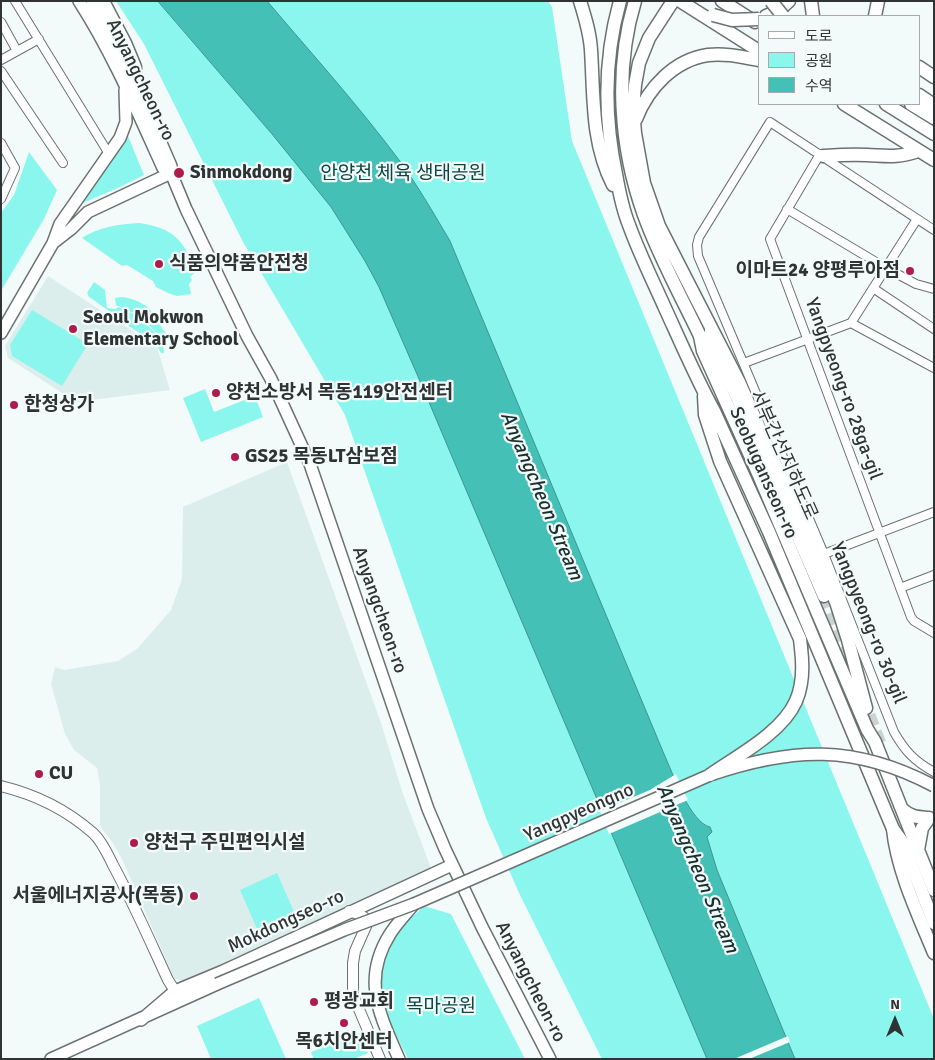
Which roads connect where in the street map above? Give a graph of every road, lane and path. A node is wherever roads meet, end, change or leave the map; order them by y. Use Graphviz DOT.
graph roads {
  1 [pos="14,1"];
  2 [pos="79,1"];
  3 [pos="580,1"];
  4 [pos="620,1"];
  5 [pos="635,1"];
  6 [pos="672,1"];
  7 [pos="680,1"];
  8 [pos="685,1"];
  9 [pos="722,1"];
  10 [pos="771,1"];
  11 [pos="811,1"];
  12 [pos="878,1"];
  13 [pos="96,2"];
  14 [pos="785,8"];
  15 [pos="768,15"];
  16 [pos="813,15"];
  17 [pos="875,15"];
  18 [pos="758,18"];
  19 [pos="1,22"];
  20 [pos="758,23"];
  21 [pos="39,39"];
  22 [pos="758,49"];
  23 [pos="17,51"];
  24 [pos="1,60"];
  25 [pos="758,60"];
  26 [pos="920,68"];
  27 [pos="1,71"];
  28 [pos="934,77"];
  29 [pos="129,80"];
  30 [pos="920,96"];
  31 [pos="846,105"];
  32 [pos="888,105"];
  33 [pos="913,105"];
  34 [pos="934,105"];
  35 [pos="934,118"];
  36 [pos="634,124"];
  37 [pos="934,134"];
  38 [pos="1,143"];
  39 [pos="918,151"];
  40 [pos="109,154"];
  41 [pos="821,155"];
  42 [pos="934,160"];
  43 [pos="63,163"];
  44 [pos="171,173"];
  45 [pos="1,199"];
  46 [pos="621,202"];
  47 [pos="787,209"];
  48 [pos="917,219"];
  49 [pos="934,230"];
  50 [pos="53,243"];
  51 [pos="886,268"];
  52 [pos="873,288"];
  53 [pos="934,289"];
  54 [pos="851,323"];
  55 [pos="934,329"];
  56 [pos="705,333"];
  57 [pos="1,334"];
  58 [pos="808,340"];
  59 [pos="744,363"];
  60 [pos="934,368"];
  61 [pos="703,391"];
  62 [pos="934,512"];
  63 [pos="879,533"];
  64 [pos="824,554"];
  65 [pos="934,575"];
  66 [pos="900,588"];
  67 [pos="824,596"];
  68 [pos="934,633"];
  69 [pos="875,742"];
  70 [pos="934,772"];
  71 [pos="710,776"];
  72 [pos="1,786"];
  73 [pos="934,786"];
  74 [pos="901,808"];
  75 [pos="931,816"];
  76 [pos="893,829"];
  77 [pos="918,850"];
  78 [pos="452,865"];
  79 [pos="934,890"];
  80 [pos="414,904"];
  81 [pos="349,912"];
  82 [pos="934,922"];
  83 [pos="934,953"];
  84 [pos="175,991"];
  85 [pos="141,1020"];
  86 [pos="51,1059"];
  87 [pos="380,1059"];
  88 [pos="400,1059"];
  89 [pos="550,1059"];
  1 -- 21 [label="street"];
  2 -- 29 [label="main road, Anyangcheon-ro"];
  3 -- 46 [label="main road"];
  4 -- 46 [label="main road, Seobuganseon-ro"];
  5 -- 56 [label="main road, Seobuganseon-ro"];
  6 -- 36 [label="main road"];
  7 -- 22 [label="main road"];
  8 -- 18 [label="main road, bridge"];
  9 -- 20 [label="main road"];
  10 -- 14 [label="main road, bridge"];
  11 -- 16 [label="main road"];
  12 -- 17 [label="main road"];
  13 -- 29 [label="main road"];
  14 -- 15 [label="main road"];
  19 -- 23 [label="street"];
  21 -- 23 [label="street"];
  21 -- 40 [label="street"];
  23 -- 24 [label="street"];
  25 -- 36 [label="main road"];
  26 -- 28 [label="main road"];
  27 -- 43 [label="street"];
  29 -- 40 [label="main road"];
  29 -- 44 [label="main road, Anyangcheon-ro"];
  30 -- 34 [label="main road"];
  31 -- 39 [label="main road"];
  32 -- 37 [label="main road"];
  33 -- 35 [label="main road"];
  36 -- 56 [label="main road"];
  38 -- 45 [label="street"];
  39 -- 41 [label="main road"];
  39 -- 42 [label="main road"];
  40 -- 50 [label="main road"];
  41 -- 47 [label="street, Yangpyeong-ro 28ga-gil"];
  41 -- 48 [label="street"];
  41 -- 59 [label="street, Yangpyeong-ro 30-gil"];
  44 -- 50 [label="main road"];
  44 -- 78 [label="main road, Anyangcheon-ro"];
  46 -- 61 [label="main road, Seobuganseon-ro"];
  47 -- 51 [label="street"];
  47 -- 58 [label="street, Yangpyeong-ro 28ga-gil"];
  48 -- 49 [label="street"];
  48 -- 51 [label="street"];
  50 -- 57 [label="main road"];
  51 -- 52 [label="street"];
  51 -- 53 [label="street"];
  52 -- 54 [label="street"];
  52 -- 55 [label="street"];
  54 -- 58 [label="street"];
  54 -- 60 [label="street"];
  56 -- 67 [label="main road, 서부간선지하도로"];
  56 -- 69 [label="main road, Seobuganseon-ro"];
  56 -- 69 [label="main road"];
  58 -- 59 [label="street"];
  58 -- 63 [label="street, Yangpyeong-ro 28ga-gil"];
  59 -- 64 [label="street, Yangpyeong-ro 30-gil"];
  61 -- 71 [label="main road, bridge"];
  61 -- 76 [label="main road, Seobuganseon-ro"];
  62 -- 63 [label="street"];
  63 -- 64 [label="street"];
  63 -- 66 [label="street, Yangpyeong-ro 28ga-gil"];
  64 -- 70 [label="street, Yangpyeong-ro 30-gil"];
  65 -- 66 [label="street"];
  66 -- 68 [label="street, Yangpyeong-ro 28ga-gil"];
  69 -- 74 [label="main road, Seobuganseon-ro"];
  71 -- 73 [label="main road, Yangpyeongno, bridge"];
  71 -- 80 [label="main road, Yangpyeongno, bridge"];
  72 -- 84 [label="street"];
  74 -- 75 [label="main road"];
  74 -- 77 [label="main road, Seobuganseon-ro"];
  75 -- 77 [label="main road"];
  76 -- 82 [label="main road"];
  76 -- 83 [label="main road, Seobuganseon-ro"];
  77 -- 79 [label="main road, Seobuganseon-ro"];
  78 -- 81 [label="main road, Mokdongseo-ro"];
  78 -- 89 [label="main road, Anyangcheon-ro"];
  80 -- 85 [label="main road, Mokdongseo-ro, bridge"];
  80 -- 88 [label="main road"];
  81 -- 84 [label="main road, Mokdongseo-ro"];
  81 -- 87 [label="street"];
  84 -- 85 [label="main road, Mokdongseo-ro"];
  85 -- 86 [label="main road, Mokdongseo-ro"];
}
